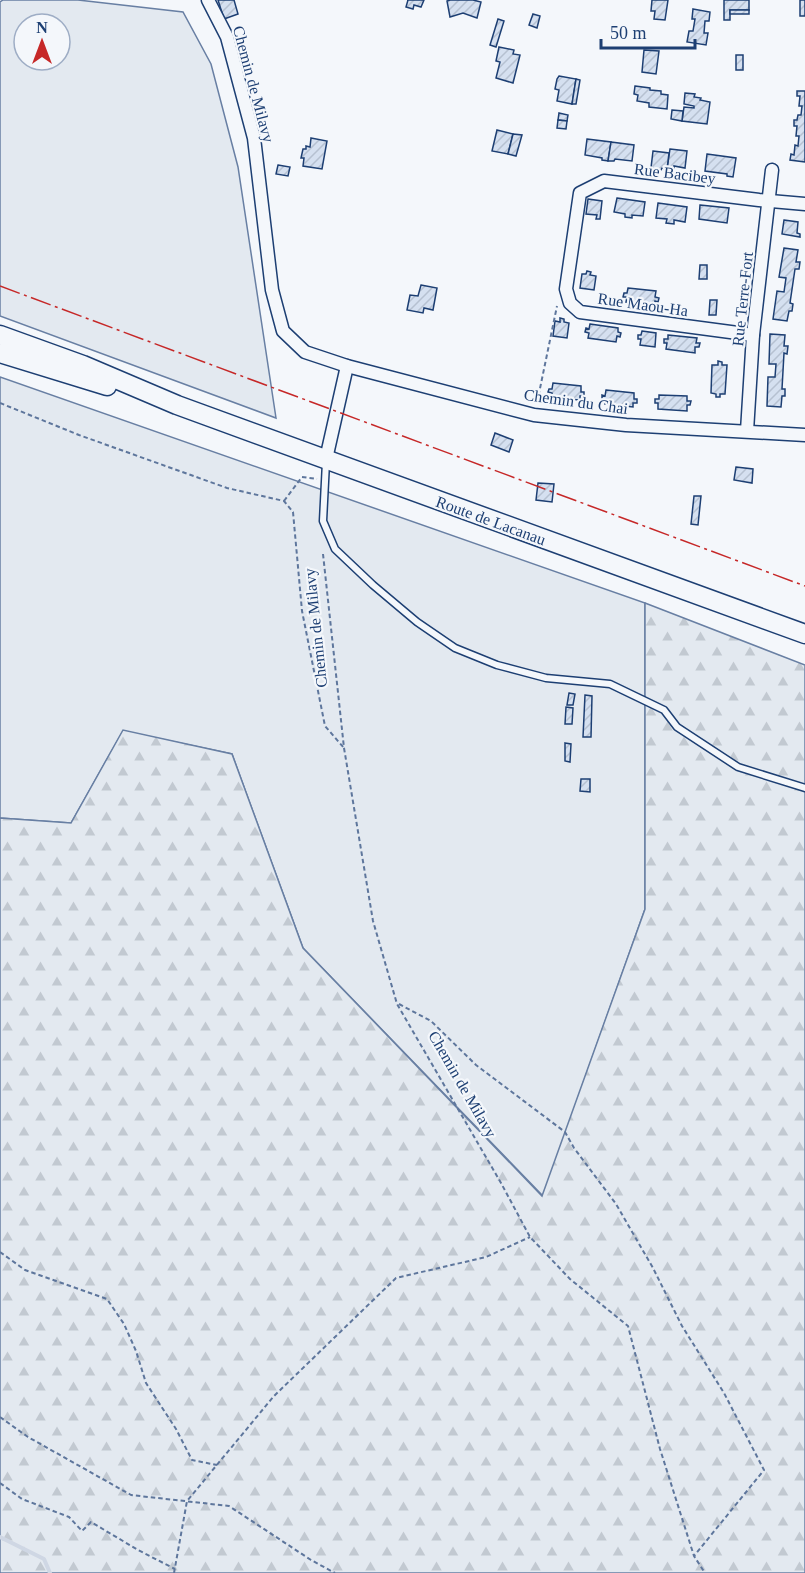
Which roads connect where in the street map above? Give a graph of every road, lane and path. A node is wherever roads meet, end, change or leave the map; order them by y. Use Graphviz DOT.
graph roads {
  1 [pos="208,0"];
  2 [pos="772,170"];
  3 [pos="769,201"];
  4 [pos="805,204"];
  5 [pos="566,290"];
  6 [pos="0,335"];
  7 [pos="753,335"];
  8 [pos="0,353"];
  9 [pos="347,366"];
  10 [pos="0,403"];
  11 [pos="177,405"];
  12 [pos="534,415"];
  13 [pos="747,432"];
  14 [pos="805,435"];
  15 [pos="326,459"];
  16 [pos="325,480"];
  17 [pos="284,501"];
  18 [pos="323,554"];
  19 [pos="805,634"];
  20 [pos="344,748"];
  21 [pos="805,788"];
  22 [pos="398,1004"];
  23 [pos="530,1237"];
  24 [pos="0,1252"];
  25 [pos="0,1417"];
  26 [pos="217,1465"];
  27 [pos="0,1483"];
  28 [pos="187,1501"];
  29 [pos="694,1556"];
  30 [pos="175,1571"];
  31 [pos="335,1573"];
  32 [pos="705,1573"];
  1 -- 9 [label="street, Chemin de Milavy"];
  2 -- 3 [label="street, Rue Terre-Fort"];
  3 -- 4 [label="street, Rue Bacibey"];
  3 -- 5 [label="street, Rue Bacibey"];
  3 -- 7 [label="street, Rue Terre-Fort"];
  5 -- 7 [label="street, Rue Maou-Ha"];
  5 -- 12 [label="path"];
  6 -- 11 [label="main road, Route de Lacanau"];
  7 -- 13 [label="street, Rue Terre-Fort"];
  8 -- 11 [label="main road, Route de Lacanau"];
  9 -- 12 [label="street, Chemin du Chai"];
  9 -- 15 [label="street"];
  10 -- 17 [label="path"];
  11 -- 15 [label="main road, Route de Lacanau"];
  12 -- 13 [label="street, Chemin du Chai"];
  13 -- 14 [label="street, Chemin du Chai"];
  15 -- 16 [label="lane"];
  15 -- 19 [label="main road, Route de Lacanau"];
  16 -- 17 [label="path"];
  16 -- 21 [label="lane"];
  17 -- 20 [label="path"];
  18 -- 20 [label="path, Chemin de Milavy"];
  20 -- 22 [label="path, Chemin de Milavy"];
  22 -- 23 [label="path, Chemin de Milavy"];
  22 -- 29 [label="path"];
  23 -- 26 [label="path"];
  23 -- 29 [label="path, Chemin de Milavy"];
  24 -- 26 [label="path"];
  25 -- 28 [label="path"];
  26 -- 28 [label="path"];
  27 -- 30 [label="path"];
  28 -- 30 [label="path"];
  28 -- 31 [label="path"];
  29 -- 32 [label="path, Chemin de Milavy"];
}
